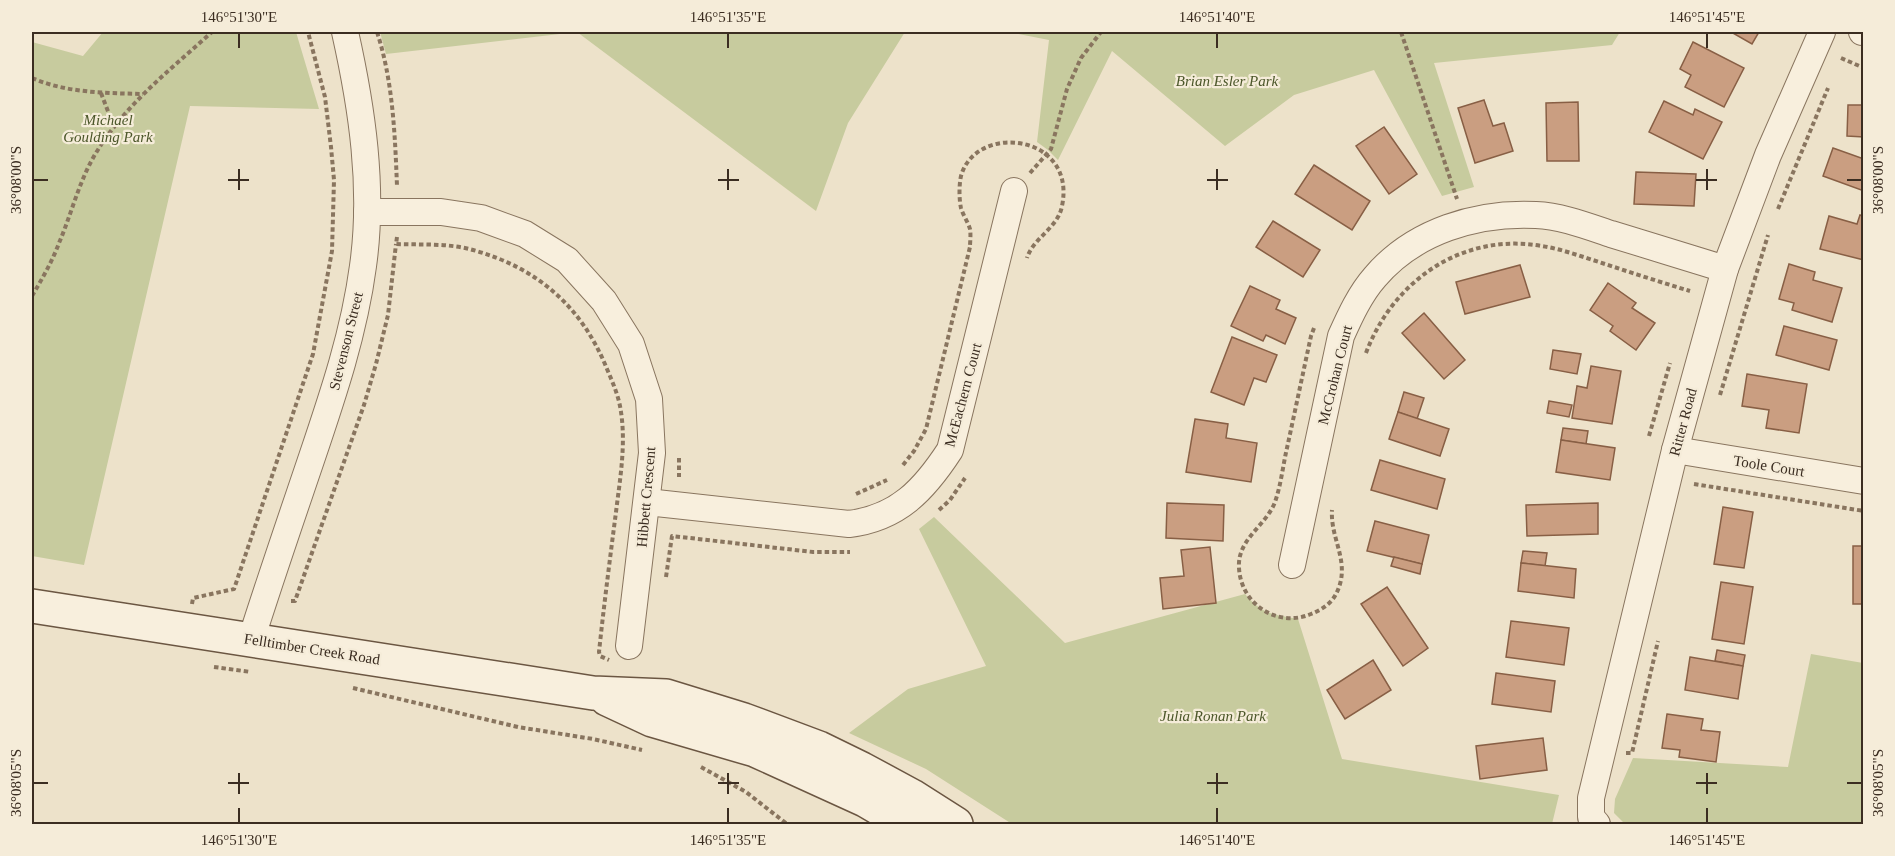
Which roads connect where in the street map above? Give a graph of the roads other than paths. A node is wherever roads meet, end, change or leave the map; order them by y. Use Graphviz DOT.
graph roads {
  1 [pos="345,32"];
  2 [pos="1822,32"];
  3 [pos="1014,190"];
  4 [pos="366,212"];
  5 [pos="1725,269"];
  6 [pos="1675,450"];
  7 [pos="1863,481"];
  8 [pos="647,502"];
  9 [pos="1292,565"];
  10 [pos="32,606"];
  11 [pos="251,640"];
  12 [pos="620,654"];
  13 [pos="593,693"];
  14 [pos="906,825"];
  15 [pos="956,825"];
  16 [pos="1597,825"];
  1 -- 4 [label="street, Stevenson Street"];
  2 -- 5 [label="street, Ritter Road"];
  3 -- 8 [label="street, McEachern Court"];
  4 -- 8 [label="street, Hibbett Crescent"];
  4 -- 11 [label="street, Stevenson Street"];
  5 -- 6 [label="street, Ritter Road"];
  5 -- 9 [label="street, McCrohan Court"];
  6 -- 7 [label="street, Toole Court"];
  6 -- 16 [label="street, Ritter Road"];
  8 -- 12 [label="street, Hibbett Crescent"];
  10 -- 11 [label="main road, Felltimber Creek Road"];
  11 -- 13 [label="main road, Felltimber Creek Road"];
  13 -- 14 [label="main road, Felltimber Creek Road"];
  13 -- 15 [label="main road, Felltimber Creek Road"];
}
